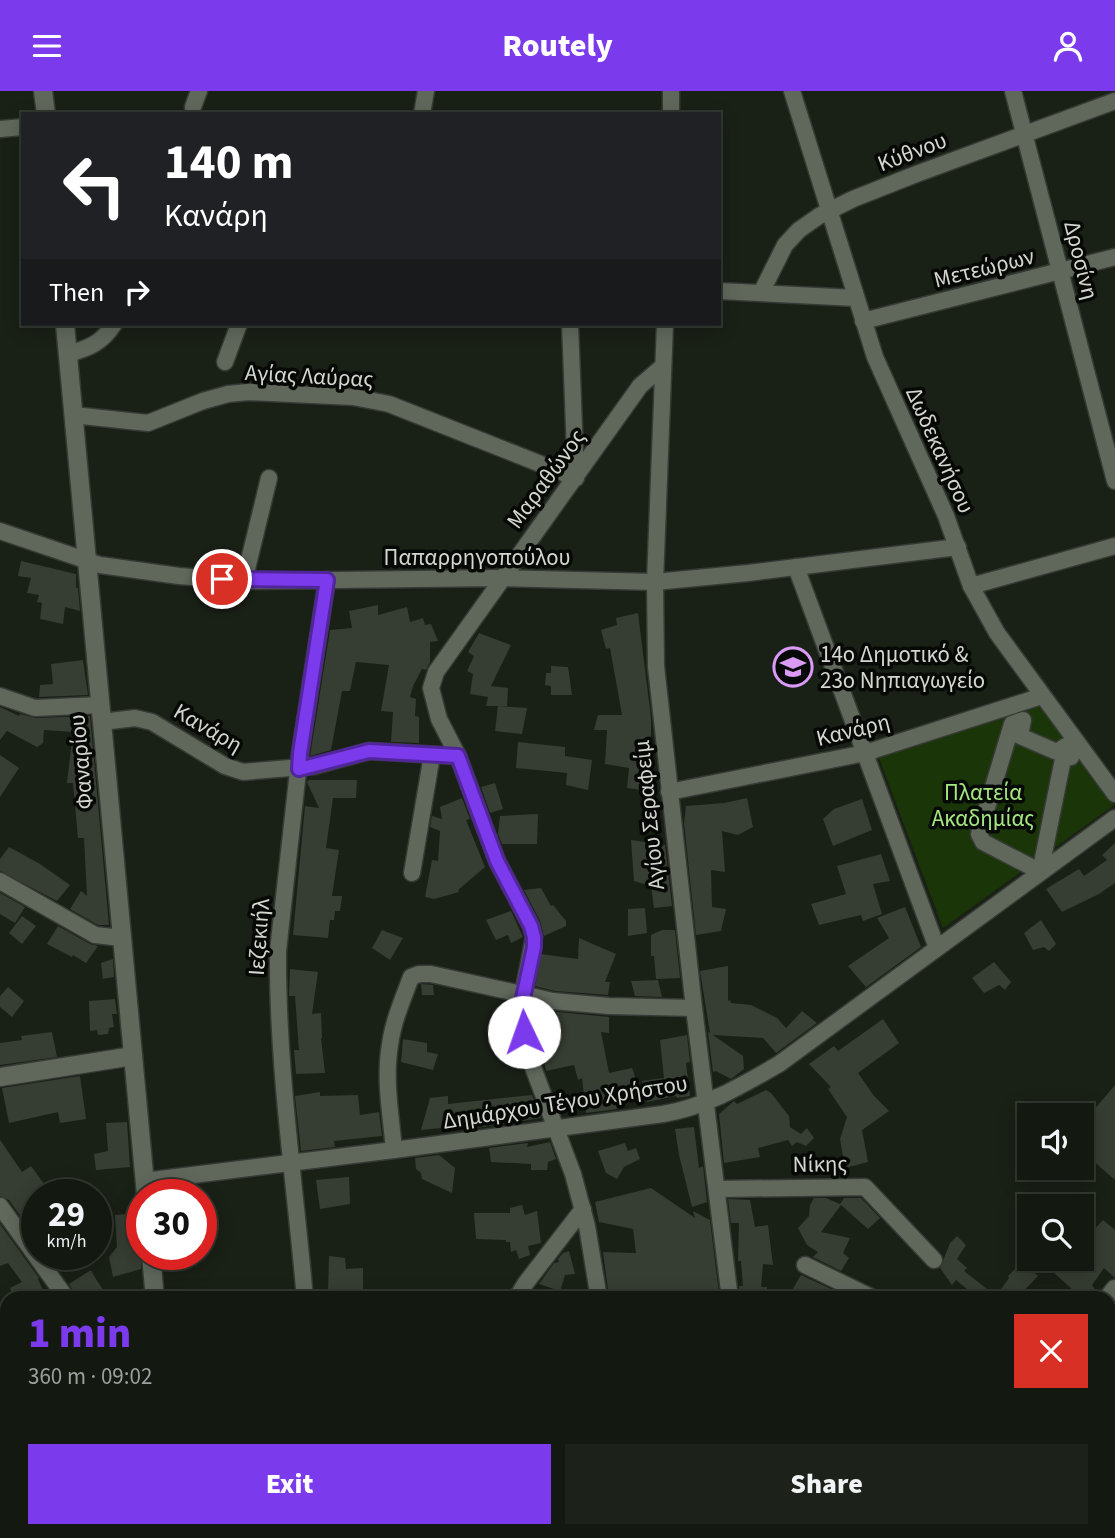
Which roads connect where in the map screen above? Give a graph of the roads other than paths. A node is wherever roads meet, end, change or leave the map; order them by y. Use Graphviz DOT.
graph roads {
  1 [pos="43,91"];
  2 [pos="199,91"];
  3 [pos="426,91"];
  4 [pos="671,91"];
  5 [pos="792,91"];
  6 [pos="1013,91"];
  7 [pos="1115,101"];
  8 [pos="193,107"];
  9 [pos="46,112"];
  10 [pos="422,112"];
  11 [pos="671,112"];
  12 [pos="21,127"];
  13 [pos="0,129"];
  14 [pos="1026,135"];
  15 [pos="829,211"];
  16 [pos="1115,257"];
  17 [pos="1061,273"];
  18 [pos="721,291"];
  19 [pos="761,293"];
  20 [pos="856,298"];
  21 [pos="863,321"];
  22 [pos="65,326"];
  23 [pos="113,326"];
  24 [pos="238,326"];
  25 [pos="570,326"];
  26 [pos="665,326"];
  27 [pos="68,354"];
  28 [pos="225,362"];
  29 [pos="663,366"];
  30 [pos="73,415"];
  31 [pos="269,478"];
  32 [pos="576,478"];
  33 [pos="1115,481"];
  34 [pos="0,531"];
  35 [pos="958,547"];
  36 [pos="1115,547"];
  37 [pos="87,562"];
  38 [pos="796,567"];
  39 [pos="501,578"];
  40 [pos="327,580"];
  41 [pos="244,581"];
  42 [pos="655,582"];
  43 [pos="971,586"];
  44 [pos="0,696"];
  45 [pos="1042,696"];
  46 [pos="101,713"];
  47 [pos="865,753"];
  48 [pos="432,755"];
  49 [pos="458,756"];
  50 [pos="299,769"];
  51 [pos="669,792"];
  52 [pos="1115,794"];
  53 [pos="1115,818"];
  54 [pos="1042,863"];
  55 [pos="412,873"];
  56 [pos="0,881"];
  57 [pos="122,938"];
  58 [pos="937,948"];
  59 [pos="523,995"];
  60 [pos="694,1008"];
  61 [pos="133,1056"];
  62 [pos="0,1077"];
  63 [pos="706,1103"];
  64 [pos="557,1128"];
  65 [pos="394,1150"];
  66 [pos="293,1163"];
  67 [pos="144,1179"];
  68 [pos="198,1179"];
  69 [pos="717,1189"];
  70 [pos="0,1206"];
  71 [pos="583,1209"];
  72 [pos="934,1260"];
  73 [pos="805,1265"];
  74 [pos="152,1270"];
  75 [pos="61,1291"];
  76 [pos="154,1291"];
  77 [pos="304,1291"];
  78 [pos="521,1291"];
  79 [pos="598,1291"];
  80 [pos="729,1291"];
  81 [pos="859,1291"];
  1 -- 9 [label="main road"];
  2 -- 8 [label="street"];
  3 -- 10 [label="street"];
  4 -- 11 [label="street"];
  5 -- 15 [label="street, Δωδεκανήσου"];
  6 -- 14 [label="street, Δροσίνη"];
  7 -- 14 [label="street, Κύθνου"];
  12 -- 13 [label="street"];
  14 -- 15 [label="street, Κύθνου"];
  14 -- 17 [label="street, Δροσίνη"];
  15 -- 19 [label="street, Κύθνου"];
  15 -- 20 [label="street, Δωδεκανήσου"];
  16 -- 17 [label="street, Μετεώρων"];
  17 -- 21 [label="street, Μετεώρων"];
  17 -- 33 [label="street, Δροσίνη"];
  18 -- 19 [label="street"];
  19 -- 20 [label="street"];
  20 -- 21 [label="street, Δωδεκανήσου"];
  21 -- 35 [label="street, Δωδεκανήσου"];
  22 -- 27 [label="main road, Φαναρίου"];
  23 -- 27 [label="street"];
  24 -- 28 [label="street"];
  25 -- 32 [label="street"];
  26 -- 29 [label="street, Αγίου Σεραφείμ"];
  27 -- 30 [label="main road, Φαναρίου"];
  29 -- 32 [label="street, Μαραθώνος"];
  29 -- 42 [label="street, Αγίου Σεραφείμ"];
  30 -- 32 [label="street, Αγίας Λαύρας"];
  30 -- 37 [label="main road, Φαναρίου"];
  31 -- 41 [label="street"];
  32 -- 39 [label="street, Μαραθώνος"];
  34 -- 37 [label="street, Παπαρρηγοπούλου"];
  35 -- 38 [label="street, Παπαρρηγοπούλου"];
  35 -- 43 [label="street, Δωδεκανήσου"];
  36 -- 43 [label="street"];
  37 -- 41 [label="street, Παπαρρηγοπούλου"];
  37 -- 46 [label="main road, Φαναρίου"];
  38 -- 42 [label="street, Παπαρρηγοπούλου"];
  38 -- 47 [label="street"];
  39 -- 40 [label="street, Παπαρρηγοπούλου"];
  39 -- 42 [label="street, Παπαρρηγοπούλου"];
  39 -- 49 [label="street, Μαραθώνος"];
  40 -- 41 [label="street, Παπαρρηγοπούλου"];
  40 -- 50 [label="street, Ιεζεκιήλ"];
  42 -- 51 [label="street, Αγίου Σεραφείμ"];
  43 -- 45 [label="street, Δωδεκανήσου"];
  44 -- 46 [label="street, Κανάρη"];
  45 -- 47 [label="street, Κανάρη"];
  45 -- 52 [label="street, Δωδεκανήσου"];
  46 -- 50 [label="street, Κανάρη"];
  46 -- 57 [label="main road, Φαναρίου"];
  47 -- 51 [label="street, Κανάρη"];
  47 -- 58 [label="street"];
  48 -- 49 [label="street, Κανάρη"];
  48 -- 50 [label="street, Κανάρη"];
  48 -- 55 [label="street"];
  49 -- 59 [label="street, Μαραθώνος"];
  50 -- 66 [label="street, Ιεζεκιήλ"];
  51 -- 60 [label="street, Αγίου Σεραφείμ"];
  53 -- 58 [label="street, Δημάρχου Τέγου Χρήστου"];
  54 -- 54 [label="street"];
  56 -- 57 [label="street"];
  57 -- 61 [label="main road, Φαναρίου"];
  58 -- 63 [label="street, Δημάρχου Τέγου Χρήστου"];
  59 -- 60 [label="street"];
  59 -- 64 [label="street, Μαραθώνος"];
  59 -- 65 [label="street"];
  60 -- 63 [label="street, Αγίου Σεραφείμ"];
  61 -- 62 [label="main road"];
  61 -- 67 [label="main road, Φαναρίου"];
  63 -- 64 [label="street, Δημάρχου Τέγου Χρήστου"];
  63 -- 69 [label="street, Αγίου Σεραφείμ"];
  64 -- 65 [label="street, Δημάρχου Τέγου Χρήστου"];
  64 -- 71 [label="street, Μαραθώνος"];
  65 -- 66 [label="street, Δημάρχου Τέγου Χρήστου"];
  66 -- 68 [label="street, Δημάρχου Τέγου Χρήστου"];
  66 -- 77 [label="street, Ιεζεκιήλ"];
  69 -- 72 [label="street, Νίκης"];
  69 -- 80 [label="street, Αγίου Σεραφείμ"];
  70 -- 75 [label="street"];
  71 -- 78 [label="street"];
  71 -- 79 [label="street, Μαραθώνος"];
  73 -- 81 [label="street"];
  74 -- 76 [label="main road"];
}
